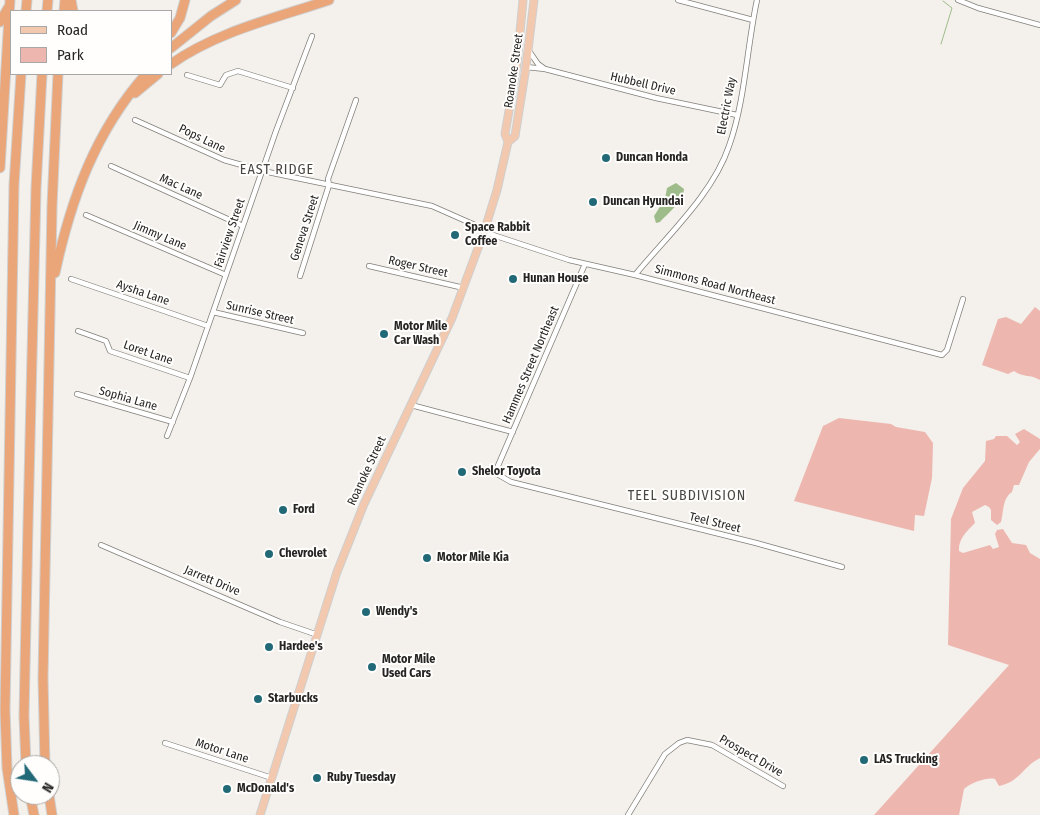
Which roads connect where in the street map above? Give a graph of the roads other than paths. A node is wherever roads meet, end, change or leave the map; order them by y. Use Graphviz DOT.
graph roads {
  1 [pos="185,0"];
  2 [pos="236,0"];
  3 [pos="329,0"];
  4 [pos="523,0"];
  5 [pos="534,0"];
  6 [pos="678,0"];
  7 [pos="757,0"];
  8 [pos="958,0"];
  9 [pos="10,3"];
  10 [pos="522,13"];
  11 [pos="752,20"];
  12 [pos="0,22"];
  13 [pos="1040,25"];
  14 [pos="172,30"];
  15 [pos="312,36"];
  16 [pos="172,47"];
  17 [pos="528,51"];
  18 [pos="172,63"];
  19 [pos="517,64"];
  20 [pos="526,67"];
  21 [pos="545,69"];
  22 [pos="21,75"];
  23 [pos="42,75"];
  24 [pos="58,75"];
  25 [pos="145,75"];
  26 [pos="157,75"];
  27 [pos="188,75"];
  28 [pos="293,88"];
  29 [pos="356,100"];
  30 [pos="121,105"];
  31 [pos="519,110"];
  32 [pos="737,115"];
  33 [pos="135,120"];
  34 [pos="508,142"];
  35 [pos="111,166"];
  36 [pos="0,168"];
  37 [pos="263,171"];
  38 [pos="329,185"];
  39 [pos="86,215"];
  40 [pos="243,226"];
  41 [pos="484,232"];
  42 [pos="585,264"];
  43 [pos="369,266"];
  44 [pos="226,275"];
  45 [pos="635,275"];
  46 [pos="300,276"];
  47 [pos="71,279"];
  48 [pos="464,288"];
  49 [pos="51,293"];
  50 [pos="963,299"];
  51 [pos="213,312"];
  52 [pos="208,326"];
  53 [pos="78,331"];
  54 [pos="303,333"];
  55 [pos="190,378"];
  56 [pos="77,394"];
  57 [pos="411,405"];
  58 [pos="173,422"];
  59 [pos="513,432"];
  60 [pos="167,436"];
  61 [pos="497,474"];
  62 [pos="101,544"];
  63 [pos="842,567"];
  64 [pos="315,634"];
  65 [pos="166,743"];
  66 [pos="26,755"];
  67 [pos="45,755"];
  68 [pos="272,778"];
  69 [pos="783,786"];
  70 [pos="14,815"];
  71 [pos="260,815"];
  72 [pos="628,815"];
  1 -- 14 [label="highway"];
  2 -- 16 [label="highway"];
  3 -- 18 [label="highway"];
  4 -- 10 [label="main road, Roanoke Street"];
  5 -- 17 [label="main road, Roanoke Street"];
  6 -- 11 [label="street"];
  7 -- 11 [label="street, Electric Way"];
  8 -- 13 [label="street"];
  9 -- 12 [label="highway"];
  9 -- 36 [label="highway"];
  10 -- 19 [label="main road, Roanoke Street"];
  10 -- 20 [label="main road"];
  11 -- 32 [label="street, Electric Way"];
  15 -- 28 [label="street, Fairview Street"];
  17 -- 20 [label="main road, Roanoke Street"];
  17 -- 21 [label="street"];
  19 -- 31 [label="main road"];
  19 -- 34 [label="main road, Roanoke Street"];
  20 -- 21 [label="street, Hubbell Drive"];
  20 -- 31 [label="main road, Roanoke Street"];
  21 -- 32 [label="street, Hubbell Drive"];
  22 -- 70 [label="highway"];
  23 -- 66 [label="highway"];
  24 -- 49 [label="highway"];
  25 -- 30 [label="highway"];
  26 -- 30 [label="highway"];
  27 -- 28 [label="street"];
  28 -- 37 [label="street, Fairview Street"];
  29 -- 38 [label="street, Geneva Street"];
  30 -- 49 [label="highway"];
  31 -- 34 [label="main road, Roanoke Street"];
  32 -- 45 [label="street, Electric Way"];
  33 -- 37 [label="street, Pops Lane"];
  34 -- 41 [label="main road, Roanoke Street"];
  35 -- 40 [label="street, Mac Lane"];
  37 -- 38 [label="street, Pops Lane"];
  37 -- 40 [label="street, Fairview Street"];
  38 -- 41 [label="street, Simmons Road Northeast"];
  38 -- 46 [label="street, Geneva Street"];
  39 -- 44 [label="street, Jimmy Lane"];
  40 -- 44 [label="street, Fairview Street"];
  41 -- 42 [label="street, Simmons Road Northeast"];
  41 -- 48 [label="main road, Roanoke Street"];
  42 -- 45 [label="street, Simmons Road Northeast"];
  42 -- 59 [label="street, Hammes Street Northeast"];
  43 -- 48 [label="street, Roger Street"];
  44 -- 51 [label="street, Fairview Street"];
  45 -- 50 [label="street, Simmons Road Northeast"];
  47 -- 52 [label="street, Aysha Lane"];
  48 -- 57 [label="main road, Roanoke Street"];
  49 -- 67 [label="highway"];
  51 -- 52 [label="street, Fairview Street"];
  51 -- 54 [label="street, Sunrise Street"];
  52 -- 55 [label="street, Fairview Street"];
  53 -- 55 [label="street, Loret Lane"];
  55 -- 58 [label="street, Fairview Street"];
  56 -- 58 [label="street, Sophia Lane"];
  57 -- 59 [label="street"];
  57 -- 64 [label="main road, Roanoke Street"];
  58 -- 60 [label="street, Fairview Street"];
  59 -- 61 [label="street, Hammes Street Northeast"];
  61 -- 63 [label="street, Teel Street"];
  62 -- 64 [label="street, Jarrett Drive"];
  64 -- 68 [label="main road, Roanoke Street"];
  65 -- 68 [label="street, Motor Lane"];
  68 -- 71 [label="main road, Roanoke Street"];
  69 -- 72 [label="street, Prospect Drive"];
}
